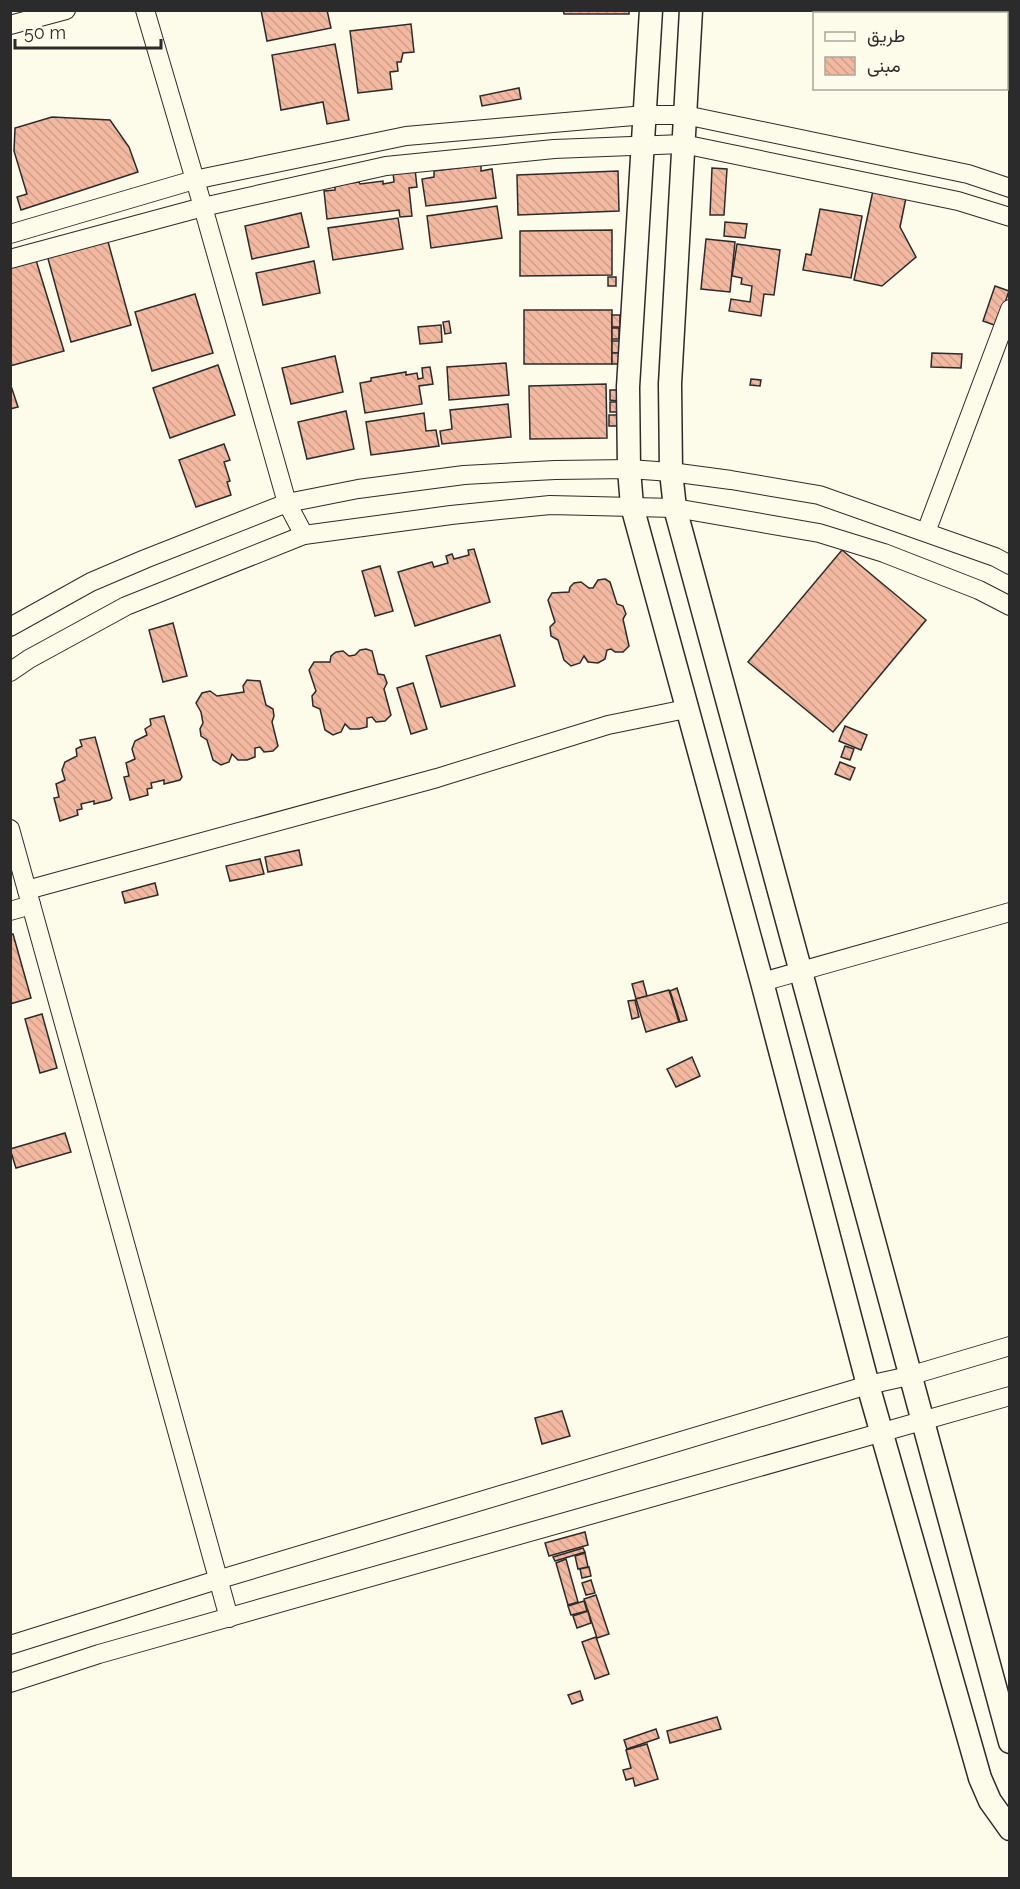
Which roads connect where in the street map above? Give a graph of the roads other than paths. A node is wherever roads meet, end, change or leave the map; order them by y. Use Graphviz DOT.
graph roads {
  1 [pos="66,10"];
  2 [pos="145,10"];
  3 [pos="651,10"];
  4 [pos="691,10"];
  5 [pos="10,25"];
  6 [pos="645,115"];
  7 [pos="684,115"];
  8 [pos="683,144"];
  9 [pos="642,147"];
  10 [pos="194,180"];
  11 [pos="1010,188"];
  12 [pos="203,207"];
  13 [pos="1010,217"];
  14 [pos="10,234"];
  15 [pos="10,259"];
  16 [pos="1010,309"];
  17 [pos="629,469"];
  18 [pos="670,472"];
  19 [pos="287,503"];
  20 [pos="632,506"];
  21 [pos="675,507"];
  22 [pos="926,532"];
  23 [pos="304,535"];
  24 [pos="1010,565"];
  25 [pos="1010,606"];
  26 [pos="10,627"];
  27 [pos="10,672"];
  28 [pos="686,709"];
  29 [pos="10,830"];
  30 [pos="29,898"];
  31 [pos="10,911"];
  32 [pos="1010,912"];
  33 [pos="802,972"];
  34 [pos="762,982"];
  35 [pos="1010,1346"];
  36 [pos="909,1376"];
  37 [pos="868,1385"];
  38 [pos="1010,1396"];
  39 [pos="924,1422"];
  40 [pos="882,1432"];
  41 [pos="217,1580"];
  42 [pos="229,1618"];
  43 [pos="10,1645"];
  44 [pos="10,1683"];
  45 [pos="1010,1742"];
  46 [pos="1010,1829"];
  1 -- 5 [label="street"];
  2 -- 10 [label="street"];
  3 -- 6 [label="street"];
  4 -- 7 [label="street"];
  6 -- 7 [label="street"];
  6 -- 9 [label="street"];
  6 -- 10 [label="street"];
  7 -- 8 [label="street"];
  7 -- 11 [label="street"];
  8 -- 9 [label="street"];
  8 -- 13 [label="street"];
  8 -- 18 [label="street"];
  9 -- 12 [label="street"];
  9 -- 17 [label="street"];
  10 -- 12 [label="street"];
  10 -- 14 [label="street"];
  12 -- 15 [label="street"];
  12 -- 19 [label="street"];
  16 -- 22 [label="street"];
  17 -- 18 [label="street"];
  17 -- 19 [label="street"];
  17 -- 20 [label="street"];
  18 -- 21 [label="street"];
  18 -- 22 [label="street"];
  19 -- 23 [label="street"];
  19 -- 26 [label="street"];
  20 -- 21 [label="street"];
  20 -- 23 [label="street"];
  20 -- 28 [label="street"];
  21 -- 25 [label="street"];
  21 -- 33 [label="street"];
  22 -- 24 [label="street"];
  23 -- 27 [label="street"];
  28 -- 30 [label="street"];
  28 -- 34 [label="street"];
  29 -- 30 [label="street"];
  30 -- 31 [label="street"];
  30 -- 41 [label="street"];
  32 -- 33 [label="street"];
  33 -- 34 [label="street"];
  33 -- 36 [label="street"];
  34 -- 37 [label="street"];
  35 -- 36 [label="street"];
  36 -- 37 [label="street"];
  36 -- 39 [label="street"];
  37 -- 40 [label="street"];
  37 -- 41 [label="street"];
  38 -- 39 [label="street"];
  39 -- 40 [label="street"];
  39 -- 45 [label="street"];
  40 -- 42 [label="street"];
  40 -- 46 [label="street"];
  41 -- 42 [label="street"];
  41 -- 43 [label="street"];
  42 -- 44 [label="street"];
}
